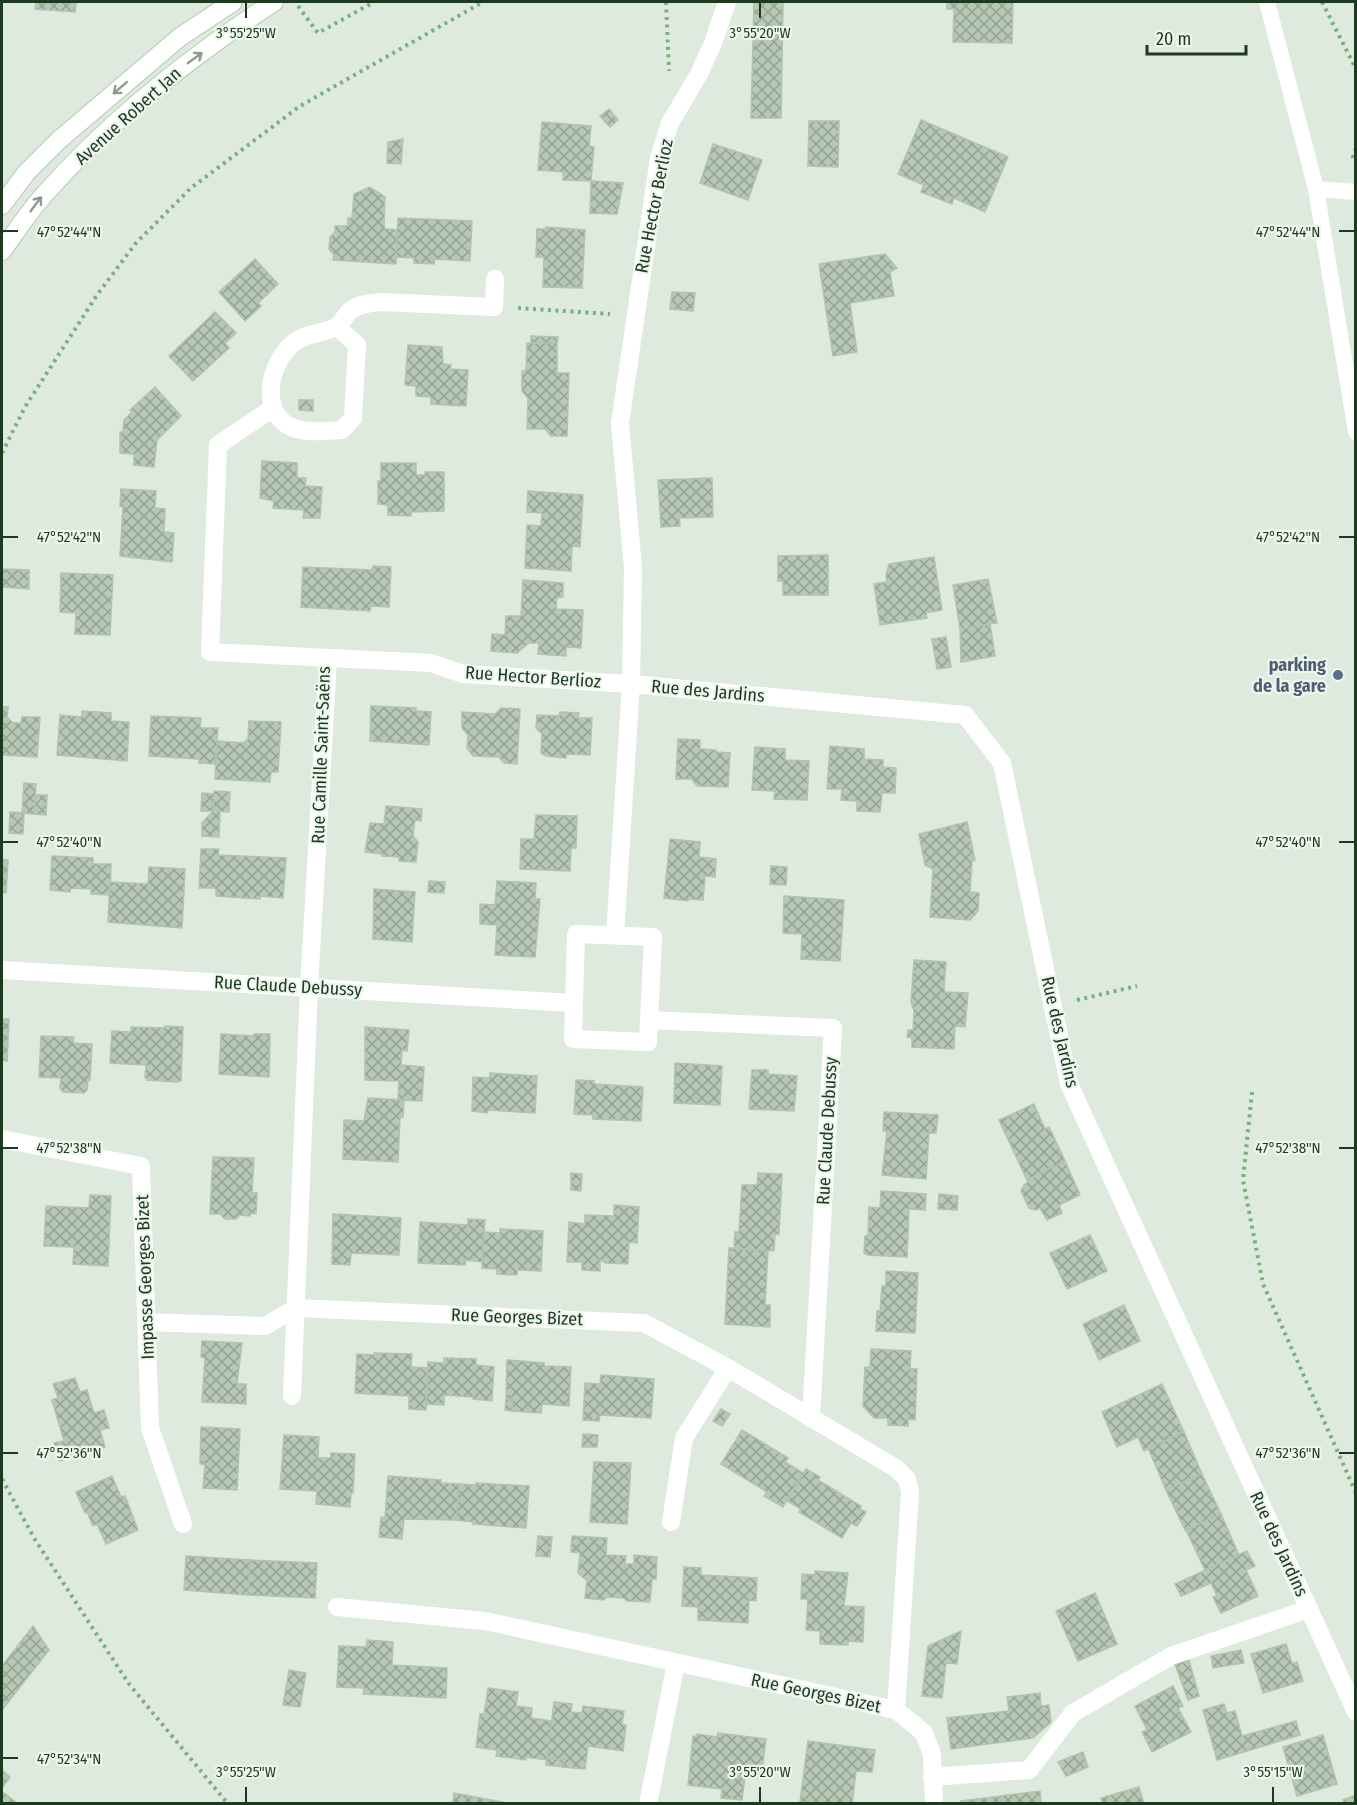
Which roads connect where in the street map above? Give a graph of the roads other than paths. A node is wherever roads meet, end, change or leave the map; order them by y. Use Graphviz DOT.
graph roads {
  1 [pos="233,2"];
  2 [pos="274,2"];
  3 [pos="728,2"];
  4 [pos="1267,2"];
  5 [pos="1316,189"];
  6 [pos="1356,192"];
  7 [pos="2,205"];
  8 [pos="2,251"];
  9 [pos="495,279"];
  10 [pos="634,316"];
  11 [pos="337,327"];
  12 [pos="273,408"];
  13 [pos="1356,432"];
  14 [pos="328,659"];
  15 [pos="631,684"];
  16 [pos="615,935"];
  17 [pos="2,970"];
  18 [pos="309,987"];
  19 [pos="574,1003"];
  20 [pos="649,1020"];
  21 [pos="2,1139"];
  22 [pos="296,1308"];
  23 [pos="147,1322"];
  24 [pos="728,1368"];
  25 [pos="292,1396"];
  26 [pos="811,1418"];
  27 [pos="671,1522"];
  28 [pos="183,1524"];
  29 [pos="337,1607"];
  30 [pos="1308,1609"];
  31 [pos="676,1663"];
  32 [pos="896,1710"];
  33 [pos="1356,1712"];
  34 [pos="932,1777"];
  35 [pos="648,1803"];
  36 [pos="934,1803"];
  1 -- 7 [label="street, Avenue Robert Jan, one-way"];
  8 -- 2 [label="street, Avenue Robert Jan, one-way"];
  3 -- 10 [label="street, Rue Hector Berlioz"];
  4 -- 5 [label="lane"];
  5 -- 6 [label="lane"];
  5 -- 13 [label="lane"];
  9 -- 11 [label="street"];
  10 -- 15 [label="street, Rue des Jardins"];
  11 -- 12 [label="street"];
  11 -- 12 [label="street"];
  12 -- 14 [label="street, Rue Camille Saint-Saëns"];
  14 -- 15 [label="street, Rue Hector Berlioz"];
  14 -- 18 [label="street, Rue Camille Saint-Saëns"];
  15 -- 16 [label="street, Rue des Jardins"];
  15 -- 30 [label="street, Rue des Jardins"];
  16 -- 19 [label="street"];
  16 -- 20 [label="street"];
  17 -- 18 [label="street, Rue Claude Debussy"];
  18 -- 19 [label="street, Rue Claude Debussy"];
  18 -- 22 [label="street"];
  19 -- 20 [label="street"];
  20 -- 26 [label="street, Rue Claude Debussy"];
  21 -- 23 [label="street, Impasse Georges Bizet"];
  22 -- 23 [label="street"];
  22 -- 24 [label="street, Rue Georges Bizet"];
  22 -- 25 [label="street"];
  23 -- 28 [label="street, Impasse Georges Bizet"];
  24 -- 26 [label="street, Rue Georges Bizet"];
  24 -- 27 [label="street"];
  26 -- 32 [label="street, Rue Georges Bizet"];
  29 -- 31 [label="street, Rue Georges Bizet"];
  30 -- 33 [label="street, Rue des Jardins"];
  30 -- 34 [label="street"];
  31 -- 32 [label="street, Rue Georges Bizet"];
  31 -- 35 [label="street"];
  32 -- 34 [label="street"];
  34 -- 36 [label="street"];
}
